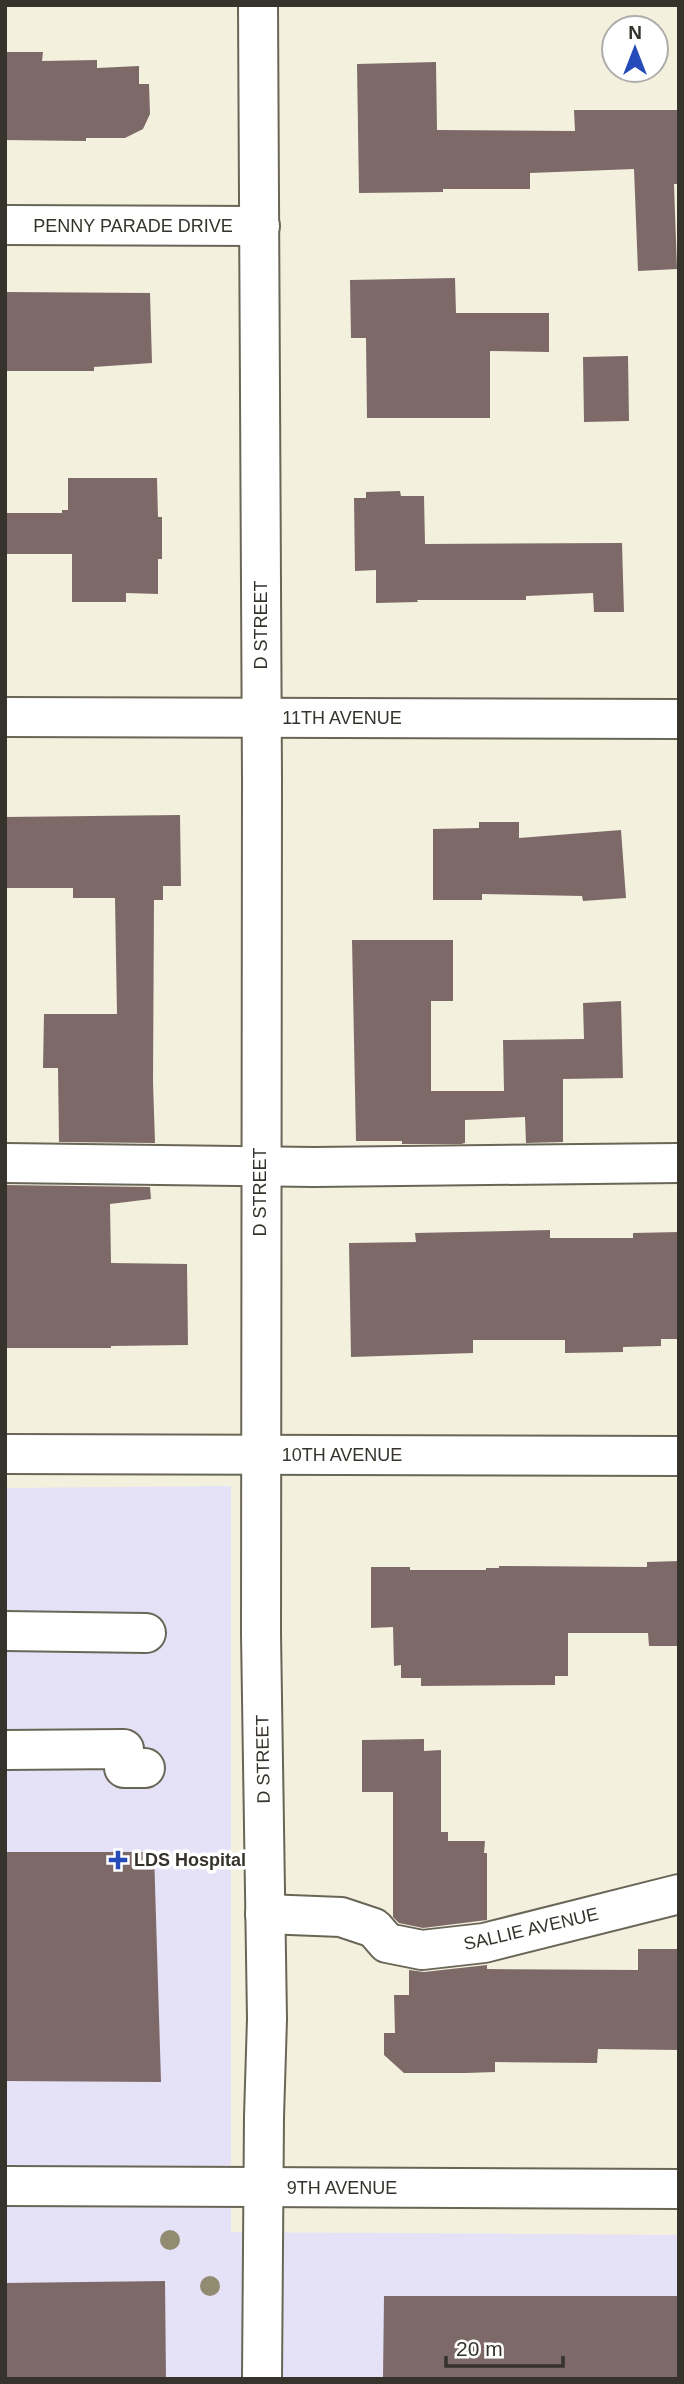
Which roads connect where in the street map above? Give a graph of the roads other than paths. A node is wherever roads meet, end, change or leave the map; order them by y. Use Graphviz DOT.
graph roads {
  1 [pos="258,5"];
  2 [pos="5,225"];
  3 [pos="260,226"];
  4 [pos="5,717"];
  5 [pos="261,718"];
  6 [pos="679,719"];
  7 [pos="5,1163"];
  8 [pos="679,1163"];
  9 [pos="260,1166"];
  10 [pos="5,1454"];
  11 [pos="261,1455"];
  12 [pos="679,1456"];
  13 [pos="5,1631"];
  14 [pos="146,1633"];
  15 [pos="5,1750"];
  16 [pos="145,1768"];
  17 [pos="679,1894"];
  18 [pos="265,1914"];
  19 [pos="5,2186"];
  20 [pos="264,2188"];
  21 [pos="679,2189"];
  22 [pos="262,2379"];
  1 -- 3 [label="street, D STREET"];
  2 -- 3 [label="street, PENNY PARADE DRIVE"];
  3 -- 5 [label="street, D STREET"];
  4 -- 5 [label="street, 11TH AVENUE"];
  5 -- 6 [label="street, 11TH AVENUE"];
  5 -- 9 [label="street, D STREET"];
  7 -- 9 [label="street"];
  8 -- 9 [label="street"];
  9 -- 11 [label="street, D STREET"];
  10 -- 11 [label="street, 10TH AVENUE"];
  11 -- 12 [label="street, 10TH AVENUE"];
  11 -- 18 [label="street, D STREET"];
  13 -- 14 [label="street"];
  15 -- 16 [label="street"];
  17 -- 18 [label="street, SALLIE AVENUE"];
  18 -- 20 [label="street, D STREET"];
  19 -- 20 [label="street, 9TH AVENUE"];
  20 -- 21 [label="street, 9TH AVENUE"];
  20 -- 22 [label="street, D STREET"];
}
